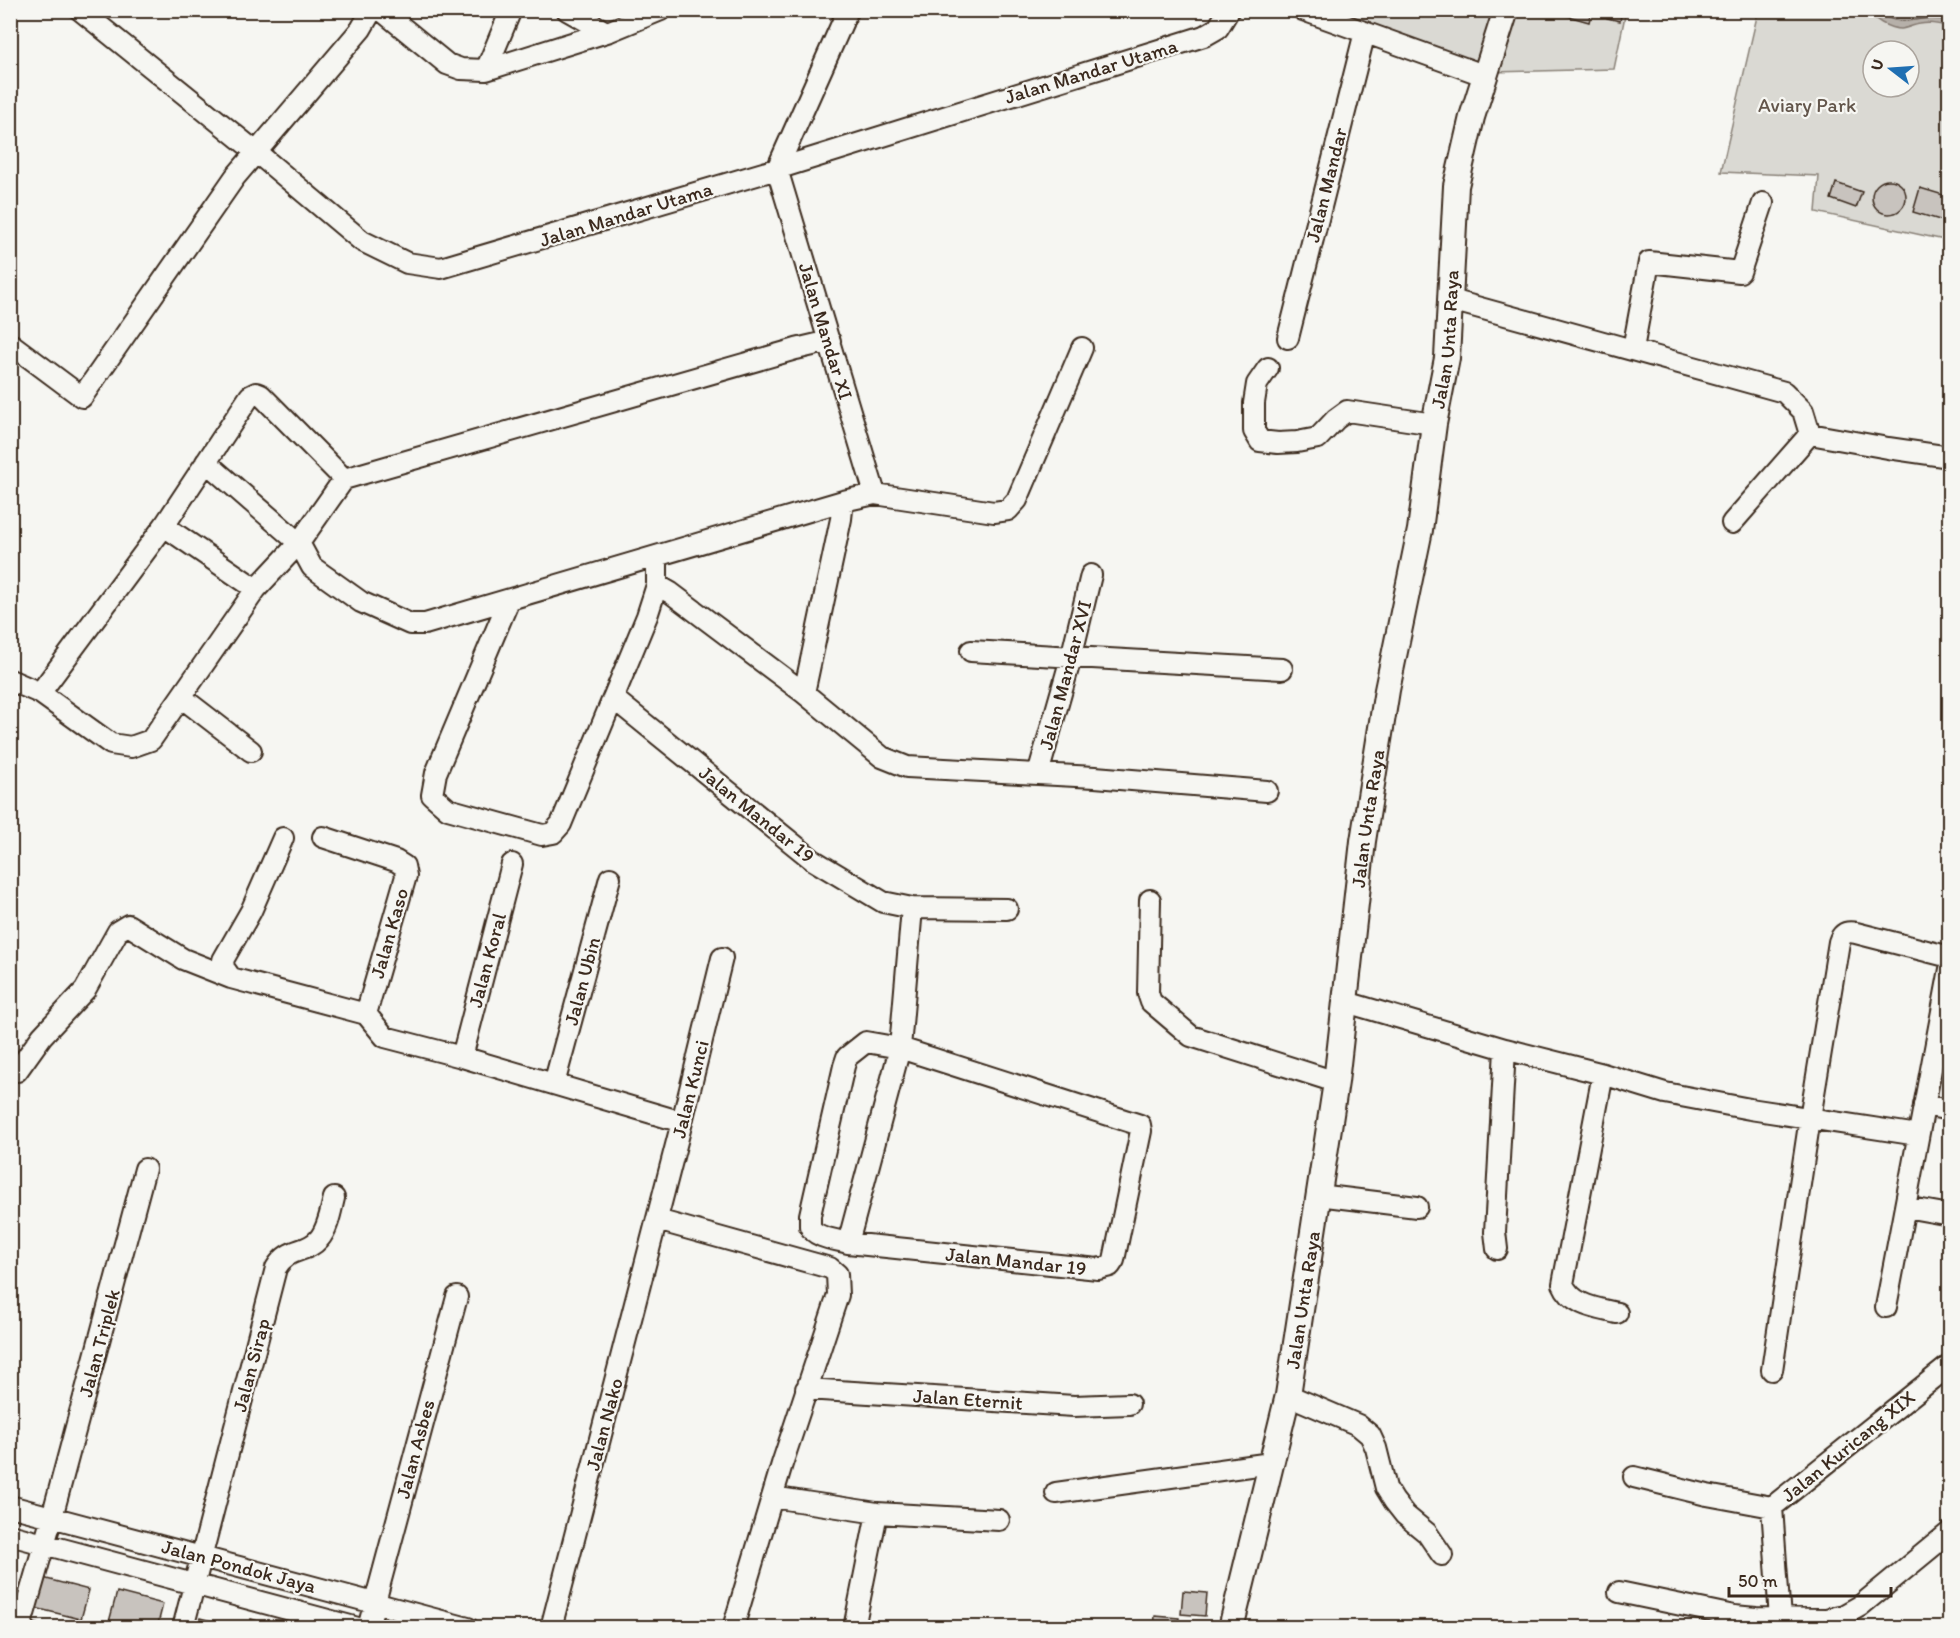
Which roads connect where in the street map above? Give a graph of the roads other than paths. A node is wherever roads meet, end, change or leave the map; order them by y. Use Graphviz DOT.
graph roads {
  1 [pos="80,10"];
  2 [pos="372,10"];
  3 [pos="381,10"];
  4 [pos="511,10"];
  5 [pos="567,10"];
  6 [pos="661,10"];
  7 [pos="848,10"];
  8 [pos="1229,10"];
  9 [pos="1303,10"];
  10 [pos="1506,10"];
  11 [pos="606,32"];
  12 [pos="1365,32"];
  13 [pos="486,70"];
  14 [pos="1486,76"];
  15 [pos="256,152"];
  16 [pos="777,169"];
  17 [pos="1763,203"];
  18 [pos="1451,300"];
  19 [pos="1288,338"];
  20 [pos="830,341"];
  21 [pos="11,344"];
  22 [pos="1082,348"];
  23 [pos="1633,349"];
  24 [pos="1268,368"];
  25 [pos="1434,424"];
  26 [pos="1810,434"];
  27 [pos="1950,457"];
  28 [pos="206,462"];
  29 [pos="344,479"];
  30 [pos="875,494"];
  31 [pos="843,501"];
  32 [pos="1732,524"];
  33 [pos="164,526"];
  34 [pos="299,543"];
  35 [pos="657,556"];
  36 [pos="1091,575"];
  37 [pos="657,585"];
  38 [pos="256,589"];
  39 [pos="509,600"];
  40 [pos="971,651"];
  41 [pos="1071,658"];
  42 [pos="1282,669"];
  43 [pos="10,680"];
  44 [pos="40,693"];
  45 [pos="804,693"];
  46 [pos="181,697"];
  47 [pos="613,698"];
  48 [pos="251,750"];
  49 [pos="1038,774"];
  50 [pos="1267,791"];
  51 [pos="283,837"];
  52 [pos="323,837"];
  53 [pos="512,864"];
  54 [pos="610,878"];
  55 [pos="1150,900"];
  56 [pos="912,908"];
  57 [pos="1007,909"];
  58 [pos="1950,957"];
  59 [pos="722,958"];
  60 [pos="1950,969"];
  61 [pos="231,978"];
  62 [pos="1947,1000"];
  63 [pos="1346,1002"];
  64 [pos="366,1014"];
  65 [pos="900,1048"];
  66 [pos="1505,1049"];
  67 [pos="462,1057"];
  68 [pos="10,1071"];
  69 [pos="1603,1074"];
  70 [pos="1336,1082"];
  71 [pos="554,1084"];
  72 [pos="1924,1105"];
  73 [pos="1950,1110"];
  74 [pos="1810,1118"];
  75 [pos="682,1122"];
  76 [pos="1918,1136"];
  77 [pos="146,1169"];
  78 [pos="1318,1195"];
  79 [pos="334,1198"];
  80 [pos="1417,1207"];
  81 [pos="1905,1207"];
  82 [pos="1950,1215"];
  83 [pos="657,1220"];
  84 [pos="848,1243"];
  85 [pos="1497,1249"];
  86 [pos="457,1297"];
  87 [pos="1886,1307"];
  88 [pos="1617,1313"];
  89 [pos="1950,1365"];
  90 [pos="1772,1370"];
  91 [pos="806,1389"];
  92 [pos="1288,1395"];
  93 [pos="1129,1404"];
  94 [pos="1271,1463"];
  95 [pos="1634,1477"];
  96 [pos="1056,1493"];
  97 [pos="772,1497"];
  98 [pos="10,1506"];
  99 [pos="1772,1507"];
  100 [pos="878,1513"];
  101 [pos="52,1517"];
  102 [pos="999,1520"];
  103 [pos="1950,1532"];
  104 [pos="10,1535"];
  105 [pos="44,1544"];
  106 [pos="1442,1555"];
  107 [pos="201,1556"];
  108 [pos="194,1584"];
  109 [pos="1618,1592"];
  110 [pos="374,1602"];
  111 [pos="1780,1619"];
  112 [pos="20,1628"];
  113 [pos="183,1628"];
  114 [pos="358,1628"];
  115 [pos="368,1628"];
  116 [pos="468,1628"];
  117 [pos="551,1628"];
  118 [pos="734,1628"];
  119 [pos="854,1628"];
  120 [pos="1231,1628"];
  1 -- 15 [label="street, Jalan Mandar Utama"];
  2 -- 15 [label="street"];
  3 -- 13 [label="street"];
  4 -- 13 [label="street"];
  5 -- 11 [label="street"];
  6 -- 11 [label="street"];
  7 -- 16 [label="street"];
  8 -- 16 [label="street, Jalan Mandar Utama"];
  9 -- 12 [label="street"];
  10 -- 14 [label="street, Jalan Unta Raya"];
  11 -- 13 [label="street"];
  12 -- 14 [label="street"];
  12 -- 19 [label="street, Jalan Mandar"];
  14 -- 18 [label="street, Jalan Unta Raya"];
  15 -- 16 [label="street, Jalan Mandar Utama"];
  15 -- 21 [label="street"];
  16 -- 20 [label="street, Jalan Mandar XI"];
  17 -- 23 [label="street"];
  18 -- 23 [label="street"];
  18 -- 25 [label="street, Jalan Unta Raya"];
  20 -- 29 [label="street"];
  20 -- 30 [label="street, Jalan Mandar XI"];
  22 -- 30 [label="street"];
  23 -- 26 [label="street"];
  24 -- 25 [label="street"];
  25 -- 63 [label="street, Jalan Unta Raya"];
  26 -- 27 [label="street"];
  26 -- 32 [label="street"];
  28 -- 29 [label="street"];
  28 -- 33 [label="street"];
  28 -- 34 [label="street"];
  29 -- 34 [label="street"];
  30 -- 31 [label="street"];
  31 -- 35 [label="street"];
  31 -- 45 [label="street"];
  33 -- 38 [label="street"];
  33 -- 44 [label="street"];
  34 -- 38 [label="street"];
  34 -- 39 [label="street"];
  35 -- 37 [label="street"];
  35 -- 39 [label="street"];
  36 -- 41 [label="street, Jalan Mandar XVI"];
  37 -- 45 [label="street"];
  37 -- 47 [label="street"];
  38 -- 46 [label="street"];
  39 -- 47 [label="street"];
  40 -- 41 [label="street"];
  41 -- 42 [label="street"];
  41 -- 49 [label="street, Jalan Mandar XVI"];
  43 -- 44 [label="street"];
  44 -- 46 [label="street"];
  45 -- 49 [label="street"];
  46 -- 48 [label="street"];
  47 -- 56 [label="street, Jalan Mandar 19"];
  49 -- 50 [label="street"];
  51 -- 61 [label="street"];
  52 -- 64 [label="street, Jalan Kaso"];
  53 -- 67 [label="street, Jalan Koral"];
  54 -- 71 [label="street, Jalan Ubin"];
  55 -- 70 [label="street"];
  56 -- 57 [label="street, Jalan Mandar 19"];
  56 -- 65 [label="street"];
  58 -- 74 [label="street"];
  59 -- 75 [label="street, Jalan Kunci"];
  60 -- 62 [label="street"];
  61 -- 64 [label="street"];
  61 -- 68 [label="street"];
  62 -- 72 [label="street"];
  63 -- 66 [label="street"];
  63 -- 70 [label="street, Jalan Unta Raya"];
  64 -- 67 [label="street"];
  65 -- 84 [label="street"];
  65 -- 84 [label="street, Jalan Mandar 19"];
  65 -- 84 [label="street, Jalan Mandar 19"];
  66 -- 69 [label="street"];
  66 -- 85 [label="street"];
  67 -- 71 [label="street"];
  69 -- 74 [label="street"];
  69 -- 88 [label="street"];
  70 -- 78 [label="street, Jalan Unta Raya"];
  71 -- 75 [label="street"];
  72 -- 73 [label="street"];
  72 -- 76 [label="street"];
  74 -- 76 [label="street"];
  74 -- 90 [label="street"];
  75 -- 83 [label="street, Jalan Kunci"];
  76 -- 81 [label="street"];
  77 -- 101 [label="street, Jalan Triplek"];
  78 -- 80 [label="street"];
  78 -- 92 [label="street, Jalan Unta Raya"];
  79 -- 107 [label="street, Jalan Sirap"];
  81 -- 82 [label="street"];
  81 -- 87 [label="street"];
  83 -- 91 [label="street"];
  83 -- 117 [label="street, Jalan Nako"];
  86 -- 110 [label="street, Jalan Asbes"];
  89 -- 99 [label="street, Jalan Kuricang XIX"];
  91 -- 93 [label="street, Jalan Eternit"];
  91 -- 97 [label="street"];
  92 -- 94 [label="street, Jalan Unta Raya"];
  92 -- 106 [label="street"];
  94 -- 96 [label="street"];
  94 -- 120 [label="street, Jalan Unta Raya"];
  95 -- 99 [label="street, Jalan Kuricang XIX"];
  97 -- 100 [label="street"];
  97 -- 118 [label="street"];
  98 -- 101 [label="street, Jalan Pondok Jaya"];
  99 -- 111 [label="street"];
  100 -- 102 [label="street"];
  100 -- 119 [label="street"];
  101 -- 105 [label="street, Jalan Triplek"];
  101 -- 107 [label="street, Jalan Pondok Jaya"];
  103 -- 111 [label="street"];
  104 -- 105 [label="street, Jalan Pondok Jaya"];
  105 -- 108 [label="street, Jalan Pondok Jaya"];
  105 -- 112 [label="street, Jalan Triplek"];
  107 -- 108 [label="street, Jalan Sirap"];
  107 -- 110 [label="street, Jalan Pondok Jaya"];
  108 -- 113 [label="street, Jalan Sirap"];
  108 -- 114 [label="street, Jalan Pondok Jaya"];
  109 -- 111 [label="street"];
  110 -- 115 [label="street, Jalan Asbes"];
  110 -- 116 [label="street, Jalan Pondok Jaya"];
}
